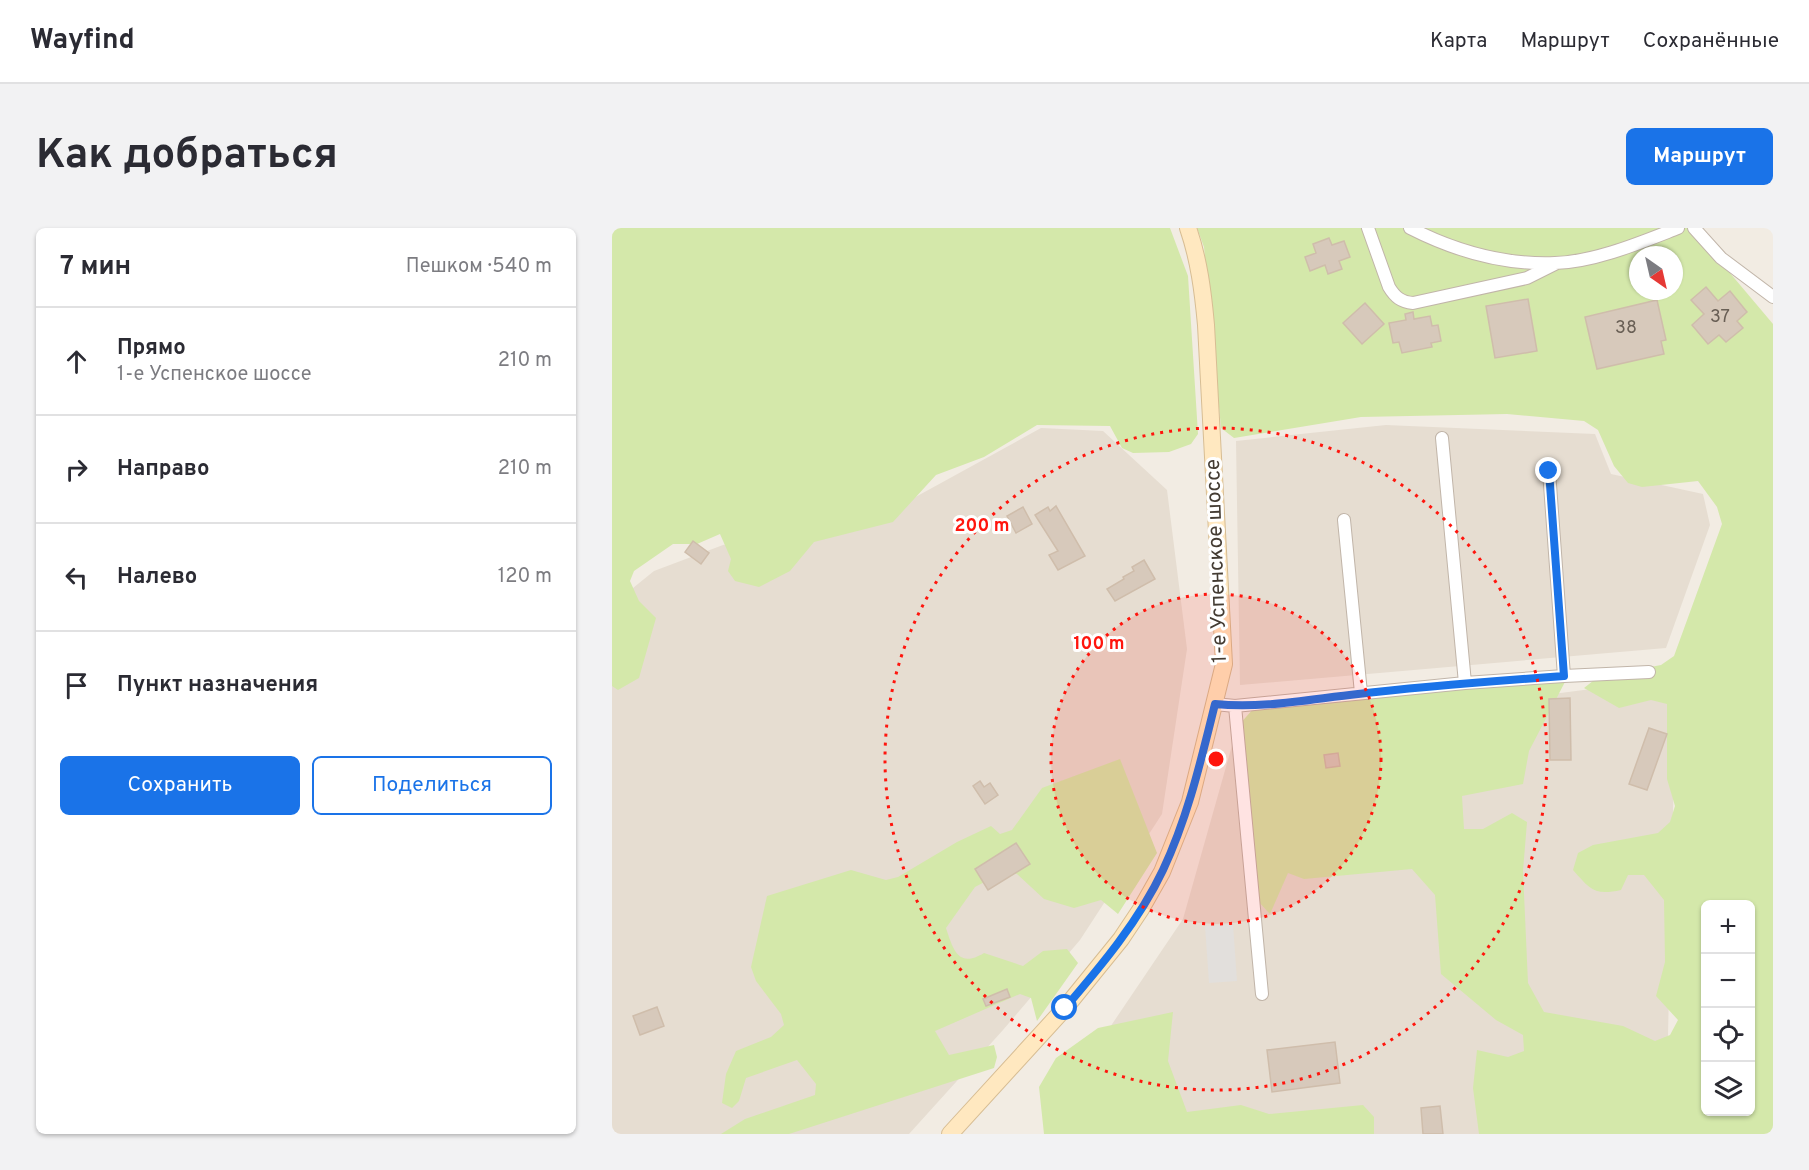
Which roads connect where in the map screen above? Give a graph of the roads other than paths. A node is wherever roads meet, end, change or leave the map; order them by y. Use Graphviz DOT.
graph roads {
  1 [pos="1188,228"];
  2 [pos="1368,228"];
  3 [pos="1410,228"];
  4 [pos="1678,228"];
  5 [pos="1694,228"];
  6 [pos="1557,264"];
  7 [pos="1773,297"];
  8 [pos="1442,438"];
  9 [pos="1549,471"];
  10 [pos="1344,520"];
  11 [pos="1649,672"];
  12 [pos="1564,676"];
  13 [pos="1465,683"];
  14 [pos="1361,693"];
  15 [pos="1215,704"];
  16 [pos="1235,706"];
  17 [pos="1262,994"];
  18 [pos="950,1134"];
  1 -- 15 [label="main road, 1-е Успенское шоссе"];
  2 -- 6 [label="street"];
  3 -- 6 [label="street"];
  4 -- 6 [label="street"];
  5 -- 7 [label="street"];
  8 -- 13 [label="street"];
  9 -- 12 [label="street"];
  10 -- 14 [label="street"];
  11 -- 12 [label="street"];
  12 -- 13 [label="street"];
  13 -- 14 [label="street"];
  14 -- 16 [label="street"];
  15 -- 16 [label="street"];
  15 -- 18 [label="main road, 1-е Успенское шоссе"];
  16 -- 17 [label="street"];
}
